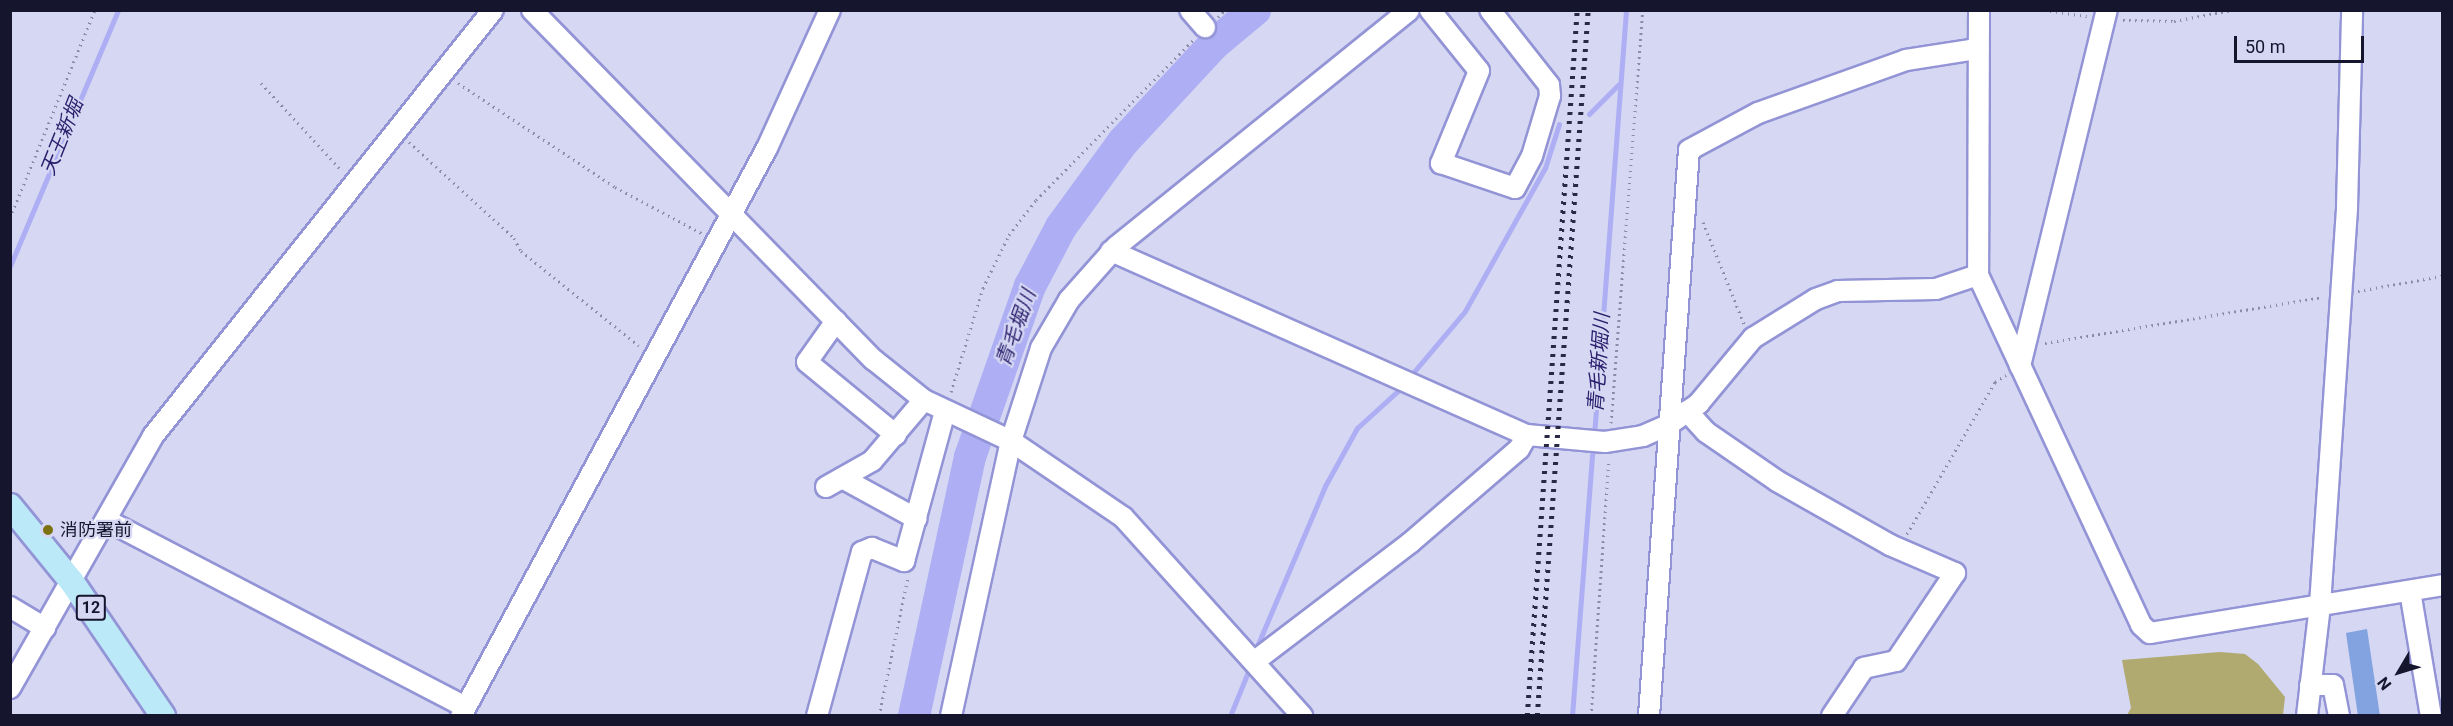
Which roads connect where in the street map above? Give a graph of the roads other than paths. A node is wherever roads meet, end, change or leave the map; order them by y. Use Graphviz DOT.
graph roads {
  1 [pos="493,10"];
  2 [pos="531,10"];
  3 [pos="830,10"];
  4 [pos="1190,10"];
  5 [pos="1410,10"];
  6 [pos="1430,10"];
  7 [pos="1490,10"];
  8 [pos="1979,10"];
  9 [pos="2352,10"];
  10 [pos="2107,15"];
  11 [pos="1206,27"];
  12 [pos="1977,49"];
  13 [pos="732,215"];
  14 [pos="1111,251"];
  15 [pos="1978,275"];
  16 [pos="836,321"];
  17 [pos="2020,366"];
  18 [pos="924,400"];
  19 [pos="1687,411"];
  20 [pos="952,414"];
  21 [pos="1668,425"];
  22 [pos="1527,435"];
  23 [pos="1005,438"];
  24 [pos="890,442"];
  25 [pos="10,506"];
  26 [pos="917,519"];
  27 [pos="108,520"];
  28 [pos="72,582"];
  29 [pos="2442,585"];
  30 [pos="2410,591"];
  31 [pos="2320,604"];
  32 [pos="10,607"];
  33 [pos="45,628"];
  34 [pos="1255,661"];
  35 [pos="14,675"];
  36 [pos="2310,685"];
  37 [pos="463,711"];
  38 [pos="163,716"];
  39 [pos="817,716"];
  40 [pos="951,716"];
  41 [pos="1302,716"];
  42 [pos="1649,716"];
  43 [pos="1832,716"];
  44 [pos="2307,716"];
  45 [pos="2339,716"];
  46 [pos="2431,716"];
  1 -- 27 [label="street"];
  2 -- 13 [label="street"];
  3 -- 13 [label="street"];
  4 -- 11 [label="street"];
  5 -- 14 [label="street"];
  6 -- 7 [label="street"];
  8 -- 12 [label="street"];
  9 -- 31 [label="street"];
  10 -- 17 [label="street"];
  12 -- 15 [label="street"];
  12 -- 21 [label="street"];
  13 -- 16 [label="street"];
  13 -- 37 [label="street"];
  14 -- 22 [label="street"];
  14 -- 23 [label="street"];
  15 -- 17 [label="street"];
  15 -- 19 [label="street"];
  16 -- 18 [label="street"];
  16 -- 24 [label="street"];
  17 -- 31 [label="street"];
  18 -- 20 [label="street"];
  18 -- 24 [label="street"];
  19 -- 21 [label="street"];
  19 -- 43 [label="street"];
  20 -- 23 [label="street"];
  20 -- 26 [label="street"];
  21 -- 22 [label="street"];
  21 -- 42 [label="street"];
  22 -- 34 [label="street"];
  23 -- 34 [label="street"];
  23 -- 40 [label="street"];
  24 -- 26 [label="street"];
  25 -- 28 [label="main road, 12"];
  26 -- 39 [label="street"];
  27 -- 28 [label="street"];
  27 -- 37 [label="street"];
  28 -- 33 [label="street"];
  28 -- 38 [label="main road, 12"];
  29 -- 30 [label="street"];
  30 -- 31 [label="street"];
  30 -- 46 [label="street"];
  31 -- 36 [label="street"];
  32 -- 33 [label="street"];
  33 -- 35 [label="street"];
  34 -- 41 [label="street"];
  36 -- 44 [label="street"];
  36 -- 45 [label="street"];
}
